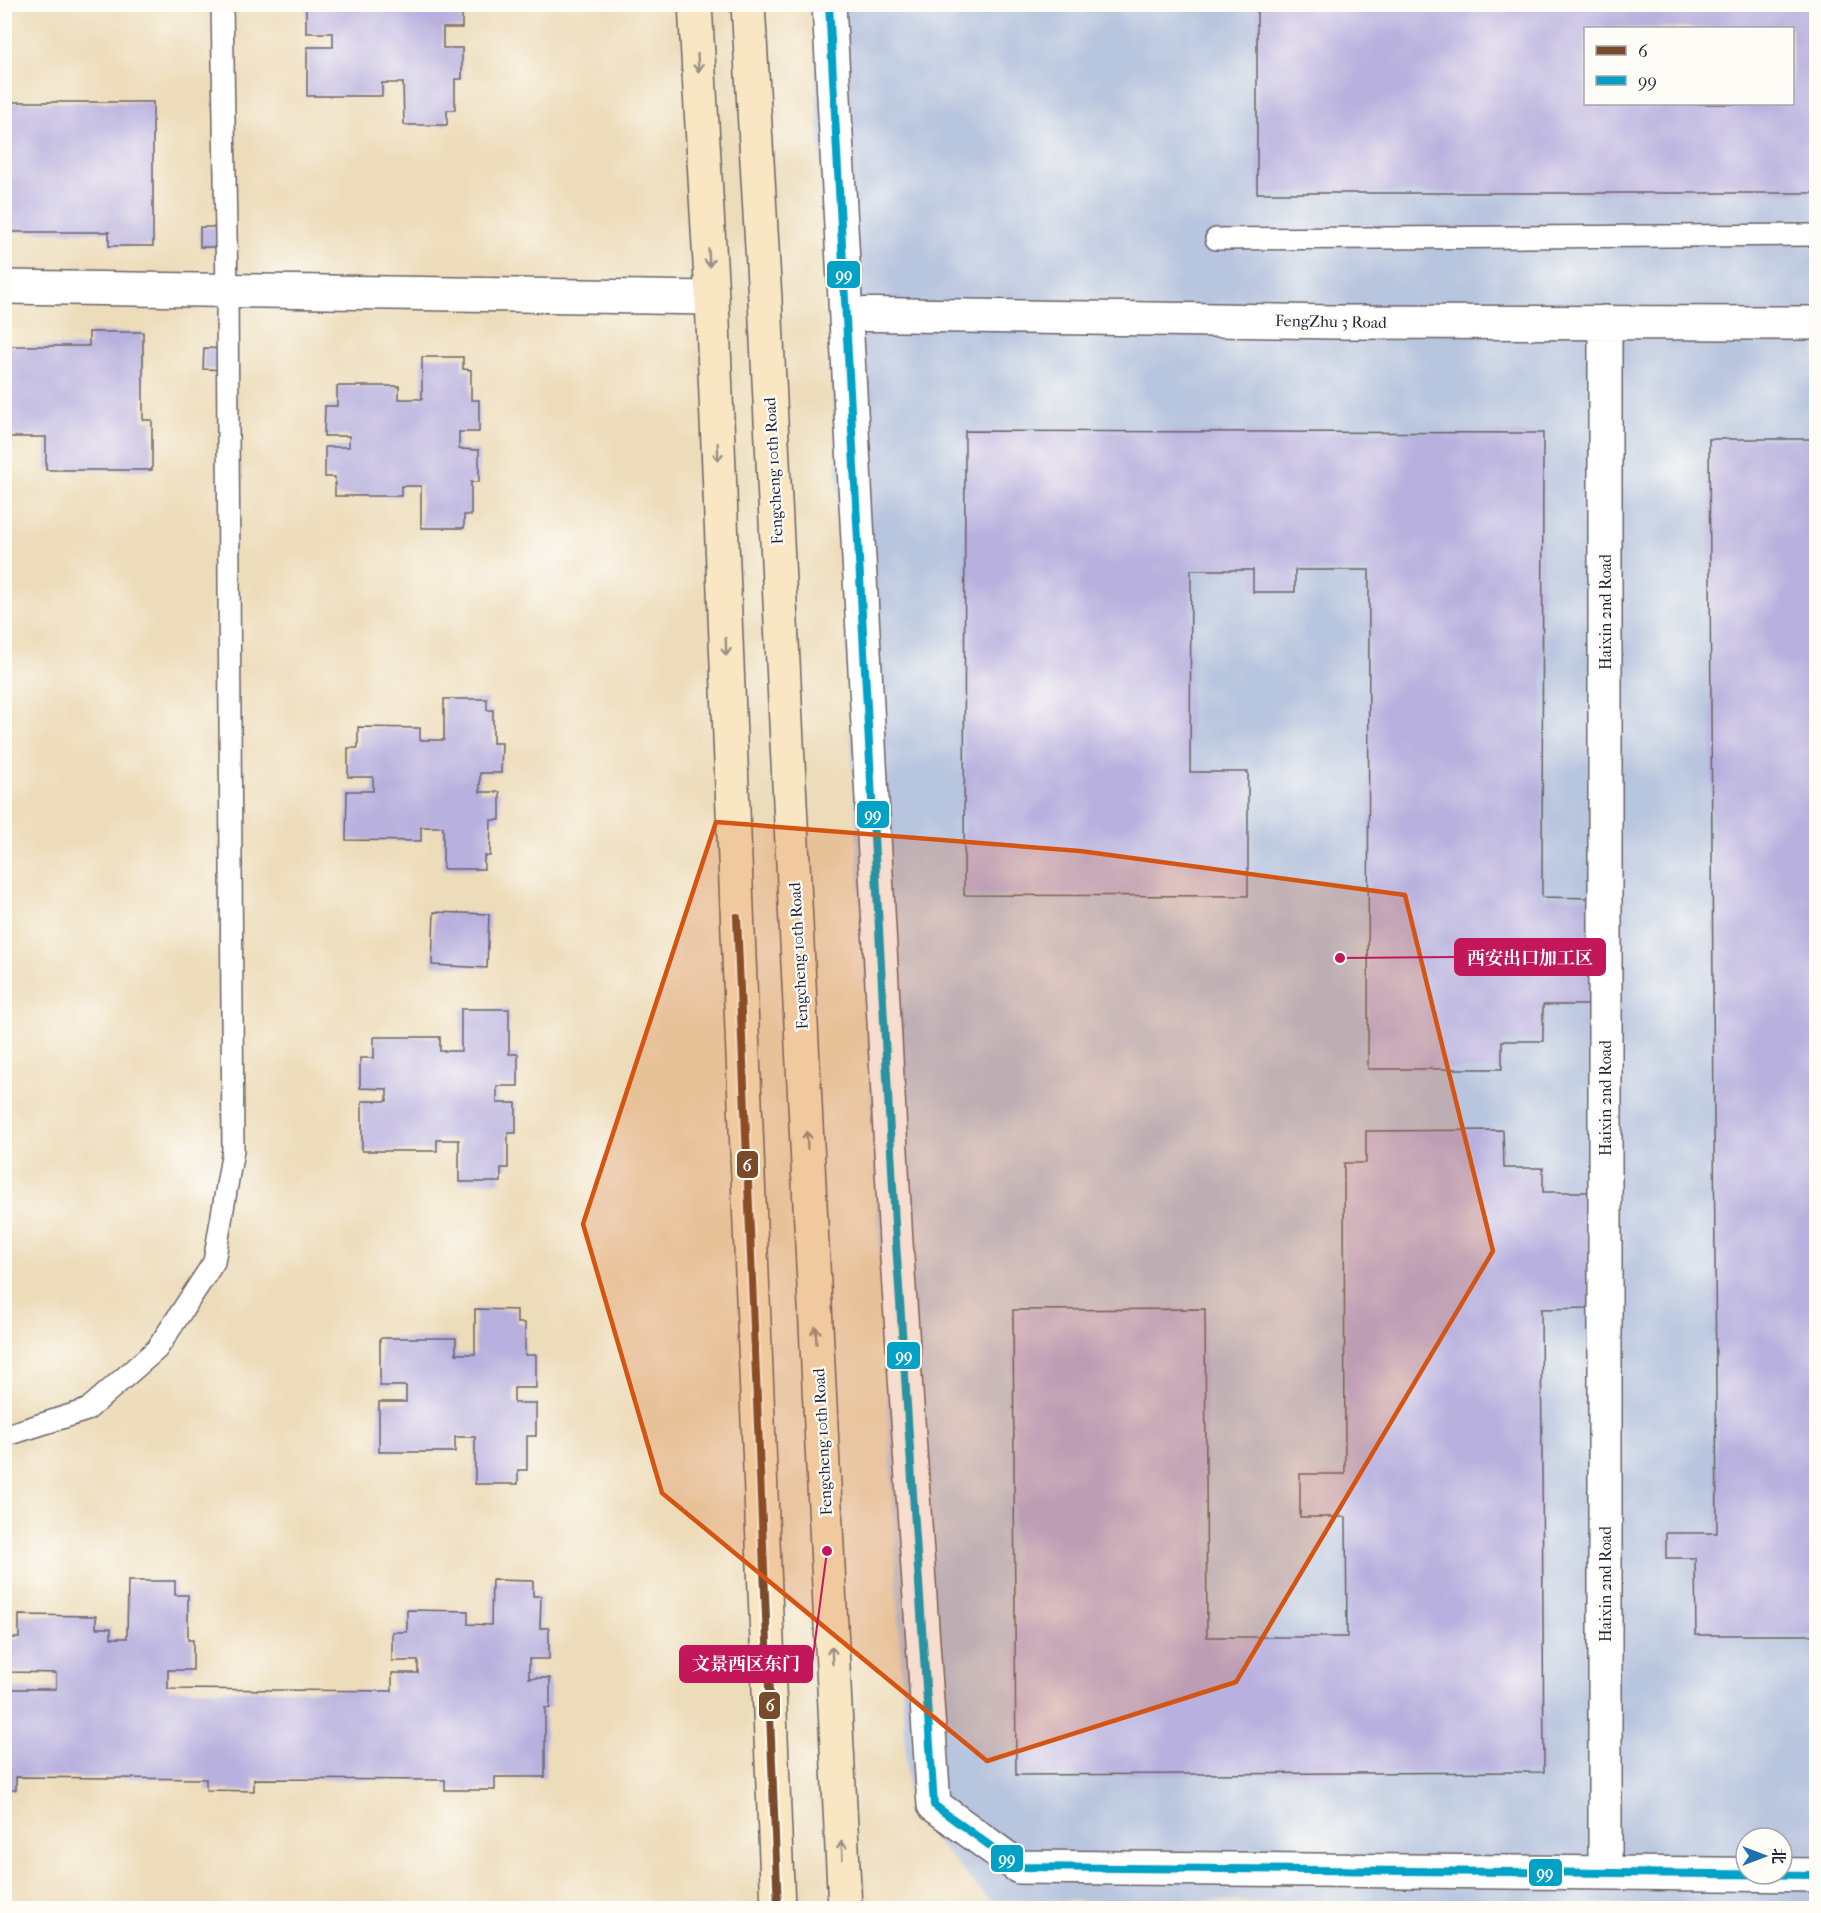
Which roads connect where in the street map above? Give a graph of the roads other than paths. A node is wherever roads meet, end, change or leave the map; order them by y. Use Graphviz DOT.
graph roads {
  1 [pos="222,4"];
  2 [pos="695,4"];
  3 [pos="748,4"];
  4 [pos="829,4"];
  5 [pos="1816,235"];
  6 [pos="1216,239"];
  7 [pos="4,287"];
  8 [pos="227,291"];
  9 [pos="712,298"];
  10 [pos="846,314"];
  11 [pos="1605,322"];
  12 [pos="1816,323"];
  13 [pos="4,1436"];
  14 [pos="1605,1873"];
  15 [pos="1816,1875"];
  16 [pos="778,1908"];
  17 [pos="845,1908"];
  1 -- 8 [label="lane"];
  2 -- 9 [label="main road, one-way"];
  17 -- 3 [label="main road, Fengcheng 10th Road, one-way"];
  4 -- 10 [label="street"];
  5 -- 6 [label="lane"];
  7 -- 8 [label="street"];
  8 -- 9 [label="street"];
  8 -- 13 [label="lane"];
  9 -- 16 [label="main road, one-way"];
  10 -- 11 [label="street, FengZhu 3 Road"];
  10 -- 14 [label="street"];
  11 -- 12 [label="street, FengZhu 3 Road"];
  11 -- 14 [label="street, Haixin 2nd Road"];
  14 -- 15 [label="street"];
}
